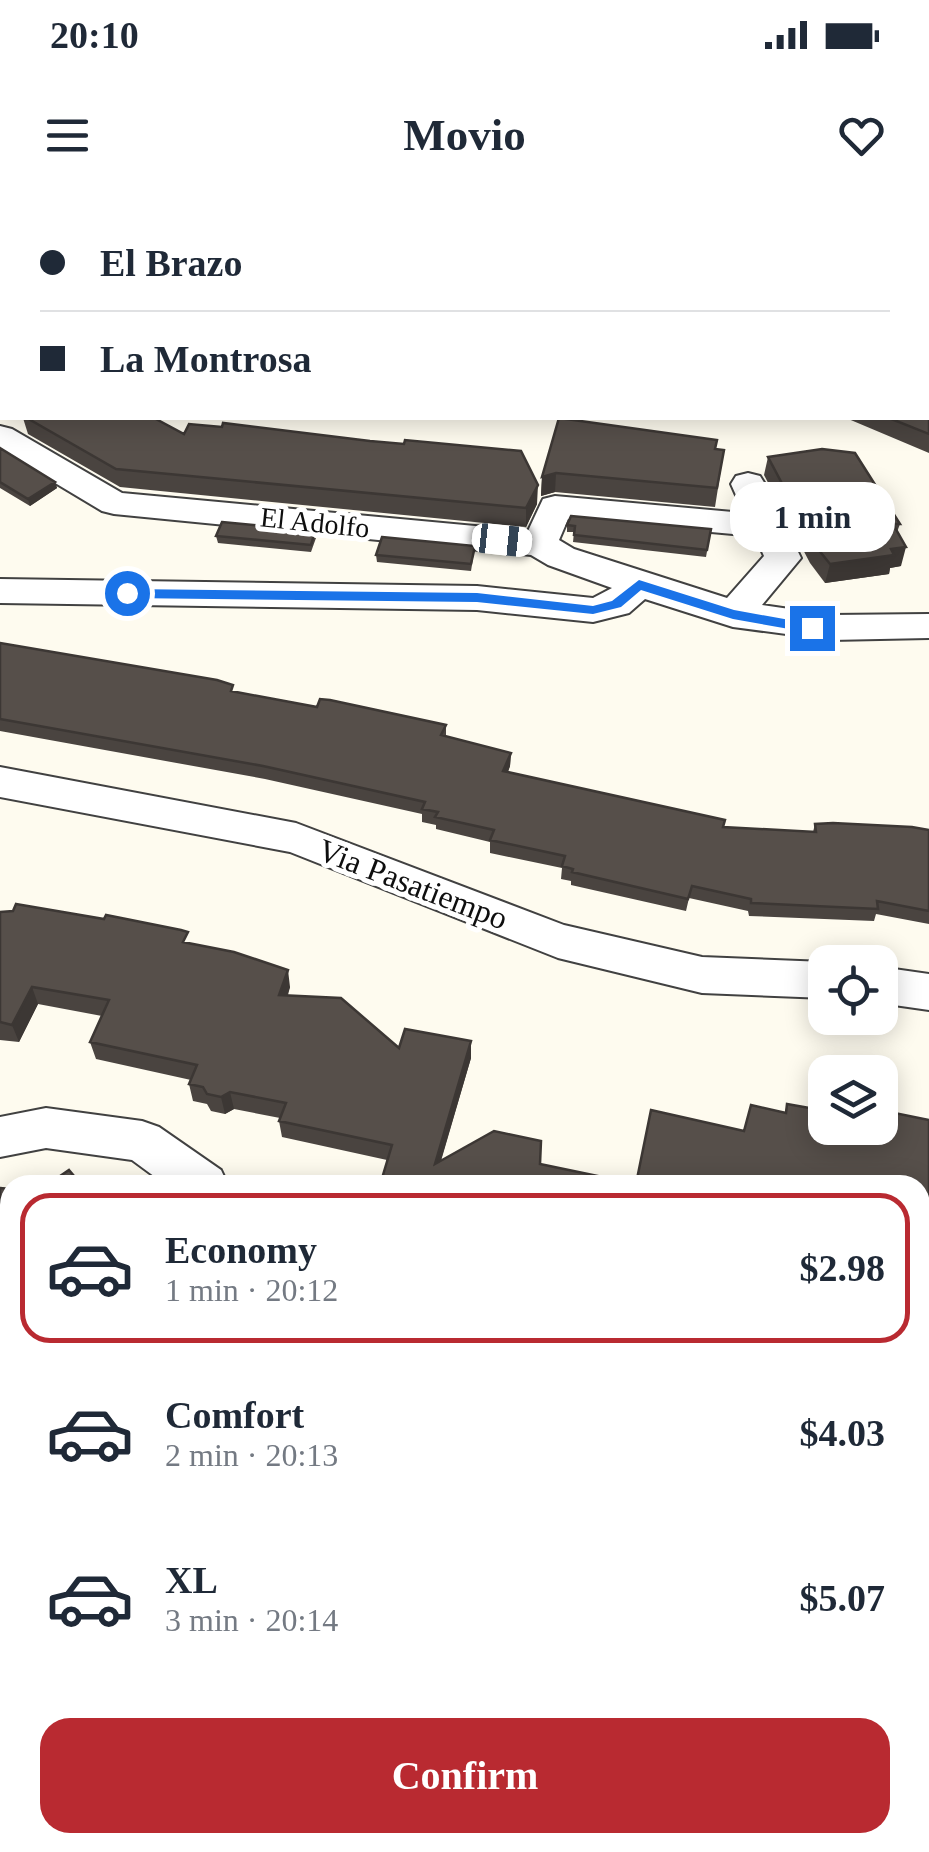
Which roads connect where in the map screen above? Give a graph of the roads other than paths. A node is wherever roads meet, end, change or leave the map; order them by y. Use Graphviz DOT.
graph roads {
  1 [pos="0,436"];
  2 [pos="748,484"];
  3 [pos="768,526"];
  4 [pos="540,544"];
  5 [pos="639,585"];
  6 [pos="0,591"];
  7 [pos="733,614"];
  8 [pos="929,626"];
  9 [pos="0,782"];
  10 [pos="808,979"];
  11 [pos="898,988"];
  12 [pos="929,992"];
  13 [pos="0,1137"];
  14 [pos="190,1175"];
  1 -- 4 [label="street, El Adolfo"];
  2 -- 3 [label="street"];
  3 -- 4 [label="street"];
  3 -- 7 [label="street"];
  4 -- 5 [label="street, El Adolfo"];
  5 -- 6 [label="street"];
  5 -- 7 [label="street, El Adolfo"];
  7 -- 8 [label="street, El Adolfo"];
  9 -- 10 [label="street, Via Pasatiempo"];
  11 -- 12 [label="street"];
  13 -- 14 [label="street"];
}
